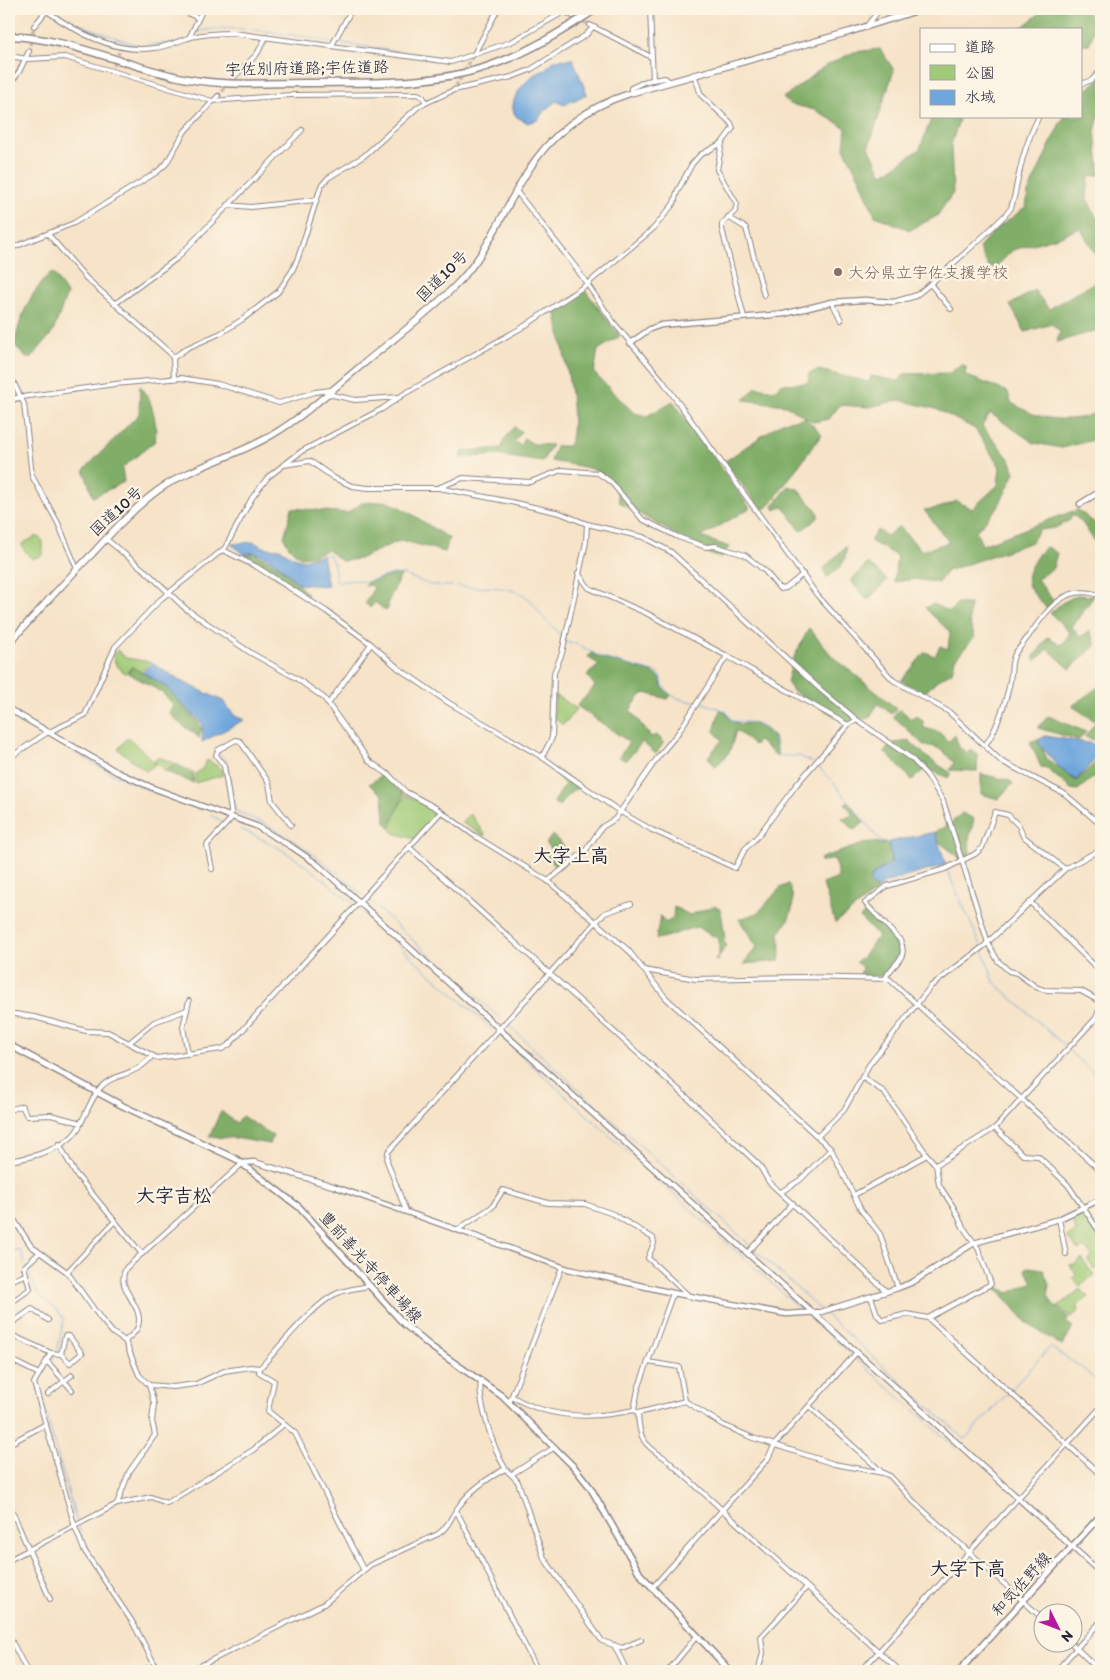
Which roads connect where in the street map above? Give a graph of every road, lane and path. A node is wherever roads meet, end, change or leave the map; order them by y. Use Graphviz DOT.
graph roads {
  1 [pos="179,9"];
  2 [pos="203,9"];
  3 [pos="352,9"];
  4 [pos="498,9"];
  5 [pos="559,9"];
  6 [pos="596,9"];
  7 [pos="650,9"];
  8 [pos="880,9"];
  9 [pos="922,9"];
  10 [pos="48,10"];
  11 [pos="567,10"];
  12 [pos="573,16"];
  13 [pos="198,18"];
  14 [pos="34,26"];
  15 [pos="866,27"];
  16 [pos="9,36"];
  17 [pos="266,37"];
  18 [pos="189,38"];
  19 [pos="332,45"];
  20 [pos="29,51"];
  21 [pos="474,54"];
  22 [pos="9,56"];
  23 [pos="651,57"];
  24 [pos="28,59"];
  25 [pos="114,66"];
  26 [pos="1101,70"];
  27 [pos="113,72"];
  28 [pos="694,74"];
  29 [pos="236,75"];
  30 [pos="652,80"];
  31 [pos="669,82"];
  32 [pos="1082,84"];
  33 [pos="9,85"];
  34 [pos="631,93"];
  35 [pos="218,96"];
  36 [pos="212,101"];
  37 [pos="426,103"];
  38 [pos="1038,118"];
  39 [pos="302,130"];
  40 [pos="722,143"];
  41 [pos="516,191"];
  42 [pos="315,200"];
  43 [pos="228,206"];
  44 [pos="728,217"];
  45 [pos="48,234"];
  46 [pos="9,249"];
  47 [pos="586,285"];
  48 [pos="931,285"];
  49 [pos="764,295"];
  50 [pos="915,296"];
  51 [pos="832,302"];
  52 [pos="116,303"];
  53 [pos="951,309"];
  54 [pos="744,317"];
  55 [pos="841,320"];
  56 [pos="630,343"];
  57 [pos="174,358"];
  58 [pos="9,373"];
  59 [pos="174,379"];
  60 [pos="329,392"];
  61 [pos="22,397"];
  62 [pos="400,397"];
  63 [pos="9,400"];
  64 [pos="1101,446"];
  65 [pos="283,465"];
  66 [pos="1101,466"];
  67 [pos="439,488"];
  68 [pos="1101,491"];
  69 [pos="1080,504"];
  70 [pos="588,524"];
  71 [pos="106,539"];
  72 [pos="223,550"];
  73 [pos="77,569"];
  74 [pos="578,573"];
  75 [pos="803,574"];
  76 [pos="168,593"];
  77 [pos="1101,596"];
  78 [pos="9,643"];
  79 [pos="371,644"];
  80 [pos="727,656"];
  81 [pos="329,703"];
  82 [pos="9,709"];
  83 [pos="857,720"];
  84 [pos="848,725"];
  85 [pos="45,734"];
  86 [pos="985,745"];
  87 [pos="542,757"];
  88 [pos="9,758"];
  89 [pos="619,811"];
  90 [pos="441,812"];
  91 [pos="231,816"];
  92 [pos="291,825"];
  93 [pos="1101,826"];
  94 [pos="409,847"];
  95 [pos="1101,849"];
  96 [pos="962,862"];
  97 [pos="212,868"];
  98 [pos="1065,869"];
  99 [pos="548,881"];
  100 [pos="1031,903"];
  101 [pos="356,904"];
  102 [pos="631,904"];
  103 [pos="596,922"];
  104 [pos="984,946"];
  105 [pos="644,970"];
  106 [pos="1101,972"];
  107 [pos="549,974"];
  108 [pos="886,977"];
  109 [pos="189,1001"];
  110 [pos="917,1004"];
  111 [pos="1101,1004"];
  112 [pos="187,1010"];
  113 [pos="9,1013"];
  114 [pos="1096,1018"];
  115 [pos="1101,1022"];
  116 [pos="500,1028"];
  117 [pos="129,1043"];
  118 [pos="9,1045"];
  119 [pos="188,1054"];
  120 [pos="152,1056"];
  121 [pos="862,1077"];
  122 [pos="98,1093"];
  123 [pos="1022,1099"];
  124 [pos="9,1110"];
  125 [pos="81,1123"];
  126 [pos="994,1128"];
  127 [pos="818,1136"];
  128 [pos="59,1144"];
  129 [pos="831,1149"];
  130 [pos="927,1155"];
  131 [pos="9,1161"];
  132 [pos="242,1163"];
  133 [pos="936,1165"];
  134 [pos="1101,1171"];
  135 [pos="781,1192"];
  136 [pos="854,1195"];
  137 [pos="1101,1198"];
  138 [pos="793,1203"];
  139 [pos="1084,1209"];
  140 [pos="406,1211"];
  141 [pos="9,1212"];
  142 [pos="1059,1219"];
  143 [pos="114,1222"];
  144 [pos="457,1230"];
  145 [pos="1101,1234"];
  146 [pos="974,1243"];
  147 [pos="751,1249"];
  148 [pos="39,1253"];
  149 [pos="142,1254"];
  150 [pos="1066,1254"];
  151 [pos="562,1267"];
  152 [pos="66,1272"];
  153 [pos="25,1275"];
  154 [pos="9,1282"];
  155 [pos="368,1286"];
  156 [pos="898,1288"];
  157 [pos="886,1291"];
  158 [pos="673,1293"];
  159 [pos="689,1296"];
  160 [pos="871,1296"];
  161 [pos="9,1304"];
  162 [pos="815,1313"];
  163 [pos="928,1318"];
  164 [pos="48,1320"];
  165 [pos="10,1335"];
  166 [pos="125,1341"];
  167 [pos="51,1354"];
  168 [pos="61,1354"];
  169 [pos="854,1355"];
  170 [pos="9,1359"];
  171 [pos="47,1361"];
  172 [pos="648,1362"];
  173 [pos="260,1368"];
  174 [pos="39,1374"];
  175 [pos="72,1375"];
  176 [pos="481,1380"];
  177 [pos="65,1381"];
  178 [pos="149,1384"];
  179 [pos="72,1390"];
  180 [pos="48,1394"];
  181 [pos="513,1397"];
  182 [pos="685,1401"];
  183 [pos="509,1403"];
  184 [pos="809,1406"];
  185 [pos="1101,1407"];
  186 [pos="636,1411"];
  187 [pos="46,1424"];
  188 [pos="283,1425"];
  189 [pos="9,1444"];
  190 [pos="775,1444"];
  191 [pos="1068,1444"];
  192 [pos="555,1447"];
  193 [pos="505,1469"];
  194 [pos="883,1473"];
  195 [pos="512,1474"];
  196 [pos="1101,1475"];
  197 [pos="1019,1498"];
  198 [pos="9,1504"];
  199 [pos="117,1504"];
  200 [pos="456,1510"];
  201 [pos="722,1510"];
  202 [pos="1101,1514"];
  203 [pos="75,1527"];
  204 [pos="1072,1547"];
  205 [pos="29,1549"];
  206 [pos="969,1552"];
  207 [pos="9,1560"];
  208 [pos="363,1569"];
  209 [pos="1101,1573"];
  210 [pos="807,1587"];
  211 [pos="652,1588"];
  212 [pos="50,1599"];
  213 [pos="1022,1601"];
  214 [pos="1032,1610"];
  215 [pos="1101,1621"];
  216 [pos="9,1636"];
  217 [pos="697,1636"];
  218 [pos="641,1640"];
  219 [pos="1082,1642"];
  220 [pos="614,1645"];
  221 [pos="879,1652"];
  222 [pos="1073,1652"];
  223 [pos="1081,1652"];
  224 [pos="27,1671"];
  225 [pos="158,1671"];
  226 [pos="190,1671"];
  227 [pos="538,1671"];
  228 [pos="627,1671"];
  229 [pos="668,1671"];
  230 [pos="730,1671"];
  231 [pos="758,1671"];
  232 [pos="861,1671"];
  233 [pos="900,1671"];
  234 [pos="959,1671"];
  235 [pos="1056,1671"];
  236 [pos="1100,1671"];
  1 -- 13 [label="street"];
  2 -- 13 [label="street"];
  3 -- 19 [label="street"];
  4 -- 21 [label="street"];
  5 -- 11 [label="street"];
  6 -- 16 [label="highway, 宇佐別府道路;宇佐道路"];
  7 -- 23 [label="street"];
  8 -- 15 [label="street"];
  9 -- 15 [label="highway, 国道10号"];
  10 -- 14 [label="street"];
  10 -- 18 [label="street"];
  11 -- 12 [label="street"];
  11 -- 21 [label="street"];
  13 -- 18 [label="street"];
  15 -- 28 [label="highway, 国道10号"];
  17 -- 18 [label="street"];
  17 -- 19 [label="street"];
  17 -- 29 [label="street"];
  19 -- 21 [label="street"];
  20 -- 24 [label="street"];
  22 -- 24 [label="street"];
  23 -- 30 [label="street"];
  23 -- 37 [label="street"];
  24 -- 27 [label="street"];
  24 -- 33 [label="street"];
  25 -- 27 [label="street"];
  26 -- 32 [label="street"];
  27 -- 36 [label="street"];
  28 -- 31 [label="highway, 国道10号"];
  28 -- 40 [label="street"];
  30 -- 31 [label="street"];
  30 -- 34 [label="street"];
  31 -- 34 [label="highway, 国道10号"];
  34 -- 41 [label="highway, 国道10号"];
  35 -- 36 [label="street"];
  36 -- 37 [label="street"];
  36 -- 45 [label="street"];
  37 -- 42 [label="street"];
  38 -- 48 [label="street"];
  39 -- 43 [label="street"];
  40 -- 44 [label="street"];
  40 -- 47 [label="street"];
  41 -- 47 [label="street"];
  41 -- 60 [label="highway, 国道10号"];
  42 -- 43 [label="street"];
  42 -- 57 [label="street"];
  43 -- 52 [label="street"];
  44 -- 49 [label="street"];
  44 -- 54 [label="street"];
  45 -- 46 [label="street"];
  45 -- 52 [label="street"];
  47 -- 56 [label="street"];
  47 -- 62 [label="street"];
  48 -- 50 [label="street"];
  48 -- 53 [label="street"];
  50 -- 51 [label="street"];
  51 -- 54 [label="street"];
  51 -- 55 [label="street"];
  52 -- 57 [label="street"];
  54 -- 56 [label="street"];
  56 -- 75 [label="street"];
  57 -- 59 [label="street"];
  58 -- 61 [label="street"];
  59 -- 60 [label="street"];
  59 -- 61 [label="street"];
  60 -- 62 [label="street"];
  60 -- 71 [label="highway, 国道10号"];
  61 -- 63 [label="street"];
  61 -- 73 [label="street"];
  62 -- 65 [label="street"];
  64 -- 66 [label="street"];
  65 -- 67 [label="street"];
  65 -- 72 [label="street"];
  67 -- 70 [label="street"];
  67 -- 75 [label="street"];
  68 -- 69 [label="street"];
  70 -- 74 [label="street"];
  70 -- 83 [label="street"];
  71 -- 73 [label="highway, 国道10号"];
  71 -- 76 [label="street"];
  72 -- 76 [label="street"];
  72 -- 79 [label="street"];
  73 -- 78 [label="highway, 国道10号"];
  74 -- 80 [label="street"];
  74 -- 87 [label="street"];
  75 -- 86 [label="street"];
  76 -- 81 [label="street"];
  76 -- 85 [label="street"];
  77 -- 86 [label="street"];
  79 -- 81 [label="street"];
  79 -- 87 [label="street"];
  80 -- 84 [label="street"];
  80 -- 89 [label="street"];
  81 -- 90 [label="street"];
  82 -- 85 [label="street"];
  83 -- 84 [label="street"];
  83 -- 96 [label="street"];
  84 -- 89 [label="street"];
  85 -- 88 [label="street"];
  85 -- 91 [label="street"];
  86 -- 93 [label="street"];
  87 -- 89 [label="street"];
  89 -- 99 [label="street"];
  90 -- 94 [label="street"];
  90 -- 99 [label="street"];
  91 -- 92 [label="street"];
  91 -- 97 [label="street"];
  91 -- 101 [label="street"];
  94 -- 101 [label="street"];
  94 -- 107 [label="street"];
  95 -- 98 [label="street"];
  96 -- 98 [label="street"];
  96 -- 104 [label="street"];
  96 -- 108 [label="street"];
  98 -- 100 [label="street"];
  99 -- 103 [label="street"];
  100 -- 104 [label="street"];
  100 -- 106 [label="street"];
  101 -- 116 [label="street"];
  101 -- 119 [label="street"];
  102 -- 103 [label="street"];
  103 -- 105 [label="street"];
  103 -- 107 [label="street"];
  104 -- 110 [label="street"];
  104 -- 111 [label="street"];
  105 -- 108 [label="street"];
  105 -- 127 [label="street"];
  107 -- 116 [label="street"];
  107 -- 135 [label="street"];
  108 -- 110 [label="street"];
  109 -- 112 [label="street"];
  110 -- 121 [label="street"];
  110 -- 123 [label="street"];
  111 -- 114 [label="street"];
  112 -- 117 [label="street"];
  112 -- 119 [label="street"];
  113 -- 117 [label="street"];
  114 -- 115 [label="street"];
  114 -- 123 [label="street"];
  116 -- 140 [label="street"];
  116 -- 147 [label="street"];
  117 -- 120 [label="street"];
  118 -- 122 [label="main road, 豊前善光寺停車場線"];
  119 -- 120 [label="street"];
  120 -- 122 [label="street"];
  121 -- 127 [label="street"];
  121 -- 130 [label="street"];
  122 -- 125 [label="street"];
  122 -- 132 [label="main road, 豊前善光寺停車場線"];
  123 -- 126 [label="street"];
  123 -- 134 [label="street"];
  124 -- 125 [label="street"];
  125 -- 128 [label="street"];
  126 -- 133 [label="street"];
  126 -- 139 [label="street"];
  127 -- 129 [label="street"];
  128 -- 131 [label="street"];
  128 -- 143 [label="street"];
  129 -- 135 [label="street"];
  129 -- 136 [label="street"];
  130 -- 133 [label="street"];
  130 -- 136 [label="street"];
  132 -- 140 [label="street"];
  132 -- 149 [label="street"];
  132 -- 155 [label="main road, 豊前善光寺停車場線"];
  133 -- 146 [label="street"];
  135 -- 138 [label="street"];
  136 -- 156 [label="street"];
  137 -- 139 [label="street"];
  138 -- 147 [label="street"];
  138 -- 157 [label="street"];
  139 -- 142 [label="street"];
  139 -- 145 [label="street"];
  140 -- 144 [label="street"];
  141 -- 148 [label="street"];
  142 -- 146 [label="street"];
  142 -- 150 [label="street"];
  143 -- 149 [label="street"];
  143 -- 152 [label="street"];
  144 -- 151 [label="street"];
  144 -- 159 [label="street"];
  146 -- 156 [label="street"];
  146 -- 163 [label="street"];
  147 -- 162 [label="street"];
  148 -- 152 [label="street"];
  148 -- 153 [label="street"];
  149 -- 166 [label="street"];
  151 -- 158 [label="street"];
  151 -- 181 [label="street"];
  152 -- 166 [label="street"];
  153 -- 154 [label="street"];
  153 -- 161 [label="street"];
  155 -- 173 [label="street"];
  155 -- 176 [label="main road, 豊前善光寺停車場線"];
  156 -- 157 [label="street"];
  157 -- 160 [label="street"];
  158 -- 159 [label="street"];
  158 -- 172 [label="street"];
  159 -- 162 [label="street"];
  160 -- 162 [label="street"];
  160 -- 163 [label="street"];
  162 -- 169 [label="street"];
  163 -- 191 [label="street"];
  164 -- 165 [label="street"];
  165 -- 167 [label="street"];
  166 -- 178 [label="street"];
  167 -- 168 [label="street"];
  167 -- 171 [label="street"];
  168 -- 168 [label="street"];
  169 -- 184 [label="street"];
  169 -- 197 [label="street"];
  170 -- 174 [label="street"];
  171 -- 174 [label="street"];
  171 -- 177 [label="street"];
  172 -- 182 [label="street"];
  172 -- 186 [label="street"];
  173 -- 178 [label="street"];
  173 -- 188 [label="street"];
  174 -- 187 [label="street"];
  175 -- 177 [label="street"];
  176 -- 183 [label="main road, 豊前善光寺停車場線"];
  176 -- 193 [label="street"];
  177 -- 179 [label="street"];
  177 -- 180 [label="street"];
  178 -- 199 [label="street"];
  181 -- 183 [label="street"];
  181 -- 186 [label="street"];
  182 -- 186 [label="street"];
  182 -- 190 [label="street"];
  183 -- 192 [label="main road, 豊前善光寺停車場線"];
  184 -- 190 [label="street"];
  184 -- 194 [label="street"];
  185 -- 191 [label="street"];
  186 -- 201 [label="street"];
  187 -- 189 [label="street"];
  187 -- 203 [label="street"];
  188 -- 199 [label="street"];
  188 -- 208 [label="street"];
  190 -- 194 [label="street"];
  190 -- 201 [label="street"];
  191 -- 196 [label="street"];
  191 -- 197 [label="street"];
  192 -- 195 [label="street"];
  192 -- 211 [label="main road, 豊前善光寺停車場線"];
  193 -- 195 [label="street"];
  193 -- 200 [label="street"];
  194 -- 206 [label="street"];
  195 -- 220 [label="street"];
  197 -- 204 [label="street"];
  197 -- 206 [label="street"];
  198 -- 205 [label="street"];
  199 -- 203 [label="street"];
  200 -- 208 [label="street"];
  200 -- 227 [label="street"];
  201 -- 210 [label="street"];
  201 -- 211 [label="street"];
  202 -- 204 [label="main road, 和気佐野線"];
  203 -- 205 [label="street"];
  203 -- 225 [label="street"];
  204 -- 209 [label="street"];
  204 -- 213 [label="main road, 和気佐野線"];
  205 -- 207 [label="street"];
  205 -- 212 [label="street"];
  206 -- 213 [label="street"];
  206 -- 221 [label="street"];
  208 -- 226 [label="street"];
  210 -- 221 [label="street"];
  210 -- 231 [label="street"];
  211 -- 217 [label="main road, 豊前善光寺停車場線"];
  213 -- 214 [label="street"];
  213 -- 234 [label="main road, 和気佐野線"];
  215 -- 219 [label="street"];
  216 -- 224 [label="street"];
  217 -- 229 [label="street"];
  217 -- 230 [label="main road, 豊前善光寺停車場線"];
  218 -- 220 [label="street"];
  220 -- 228 [label="street"];
  221 -- 232 [label="street"];
  221 -- 233 [label="street"];
  222 -- 235 [label="street"];
  223 -- 236 [label="street"];
}
